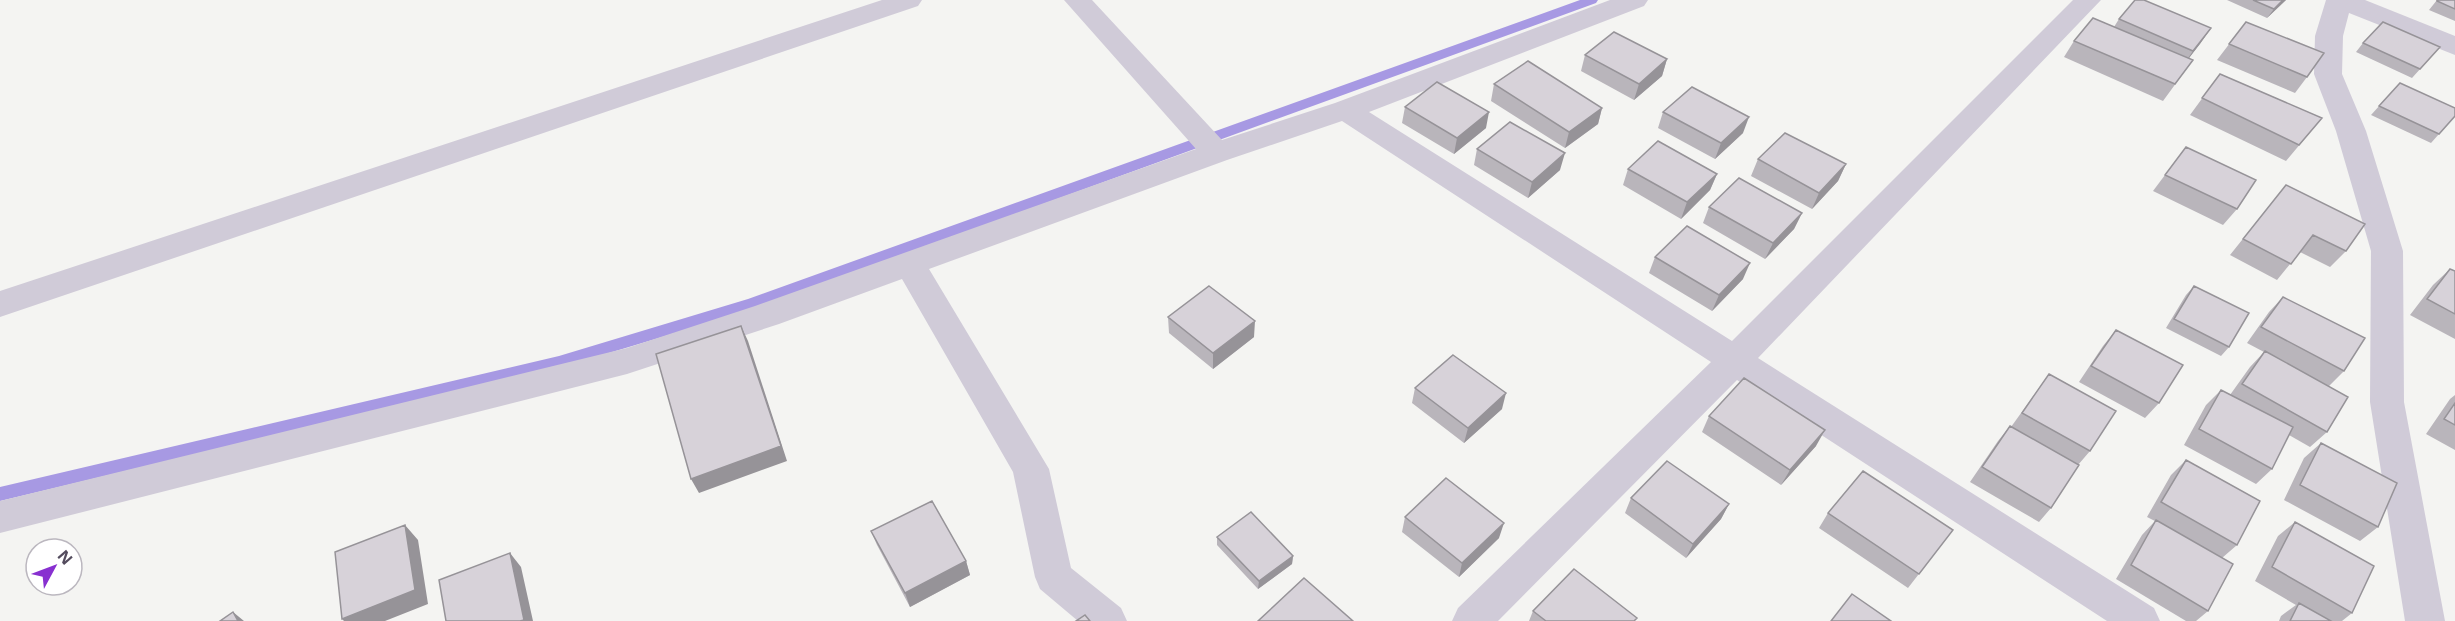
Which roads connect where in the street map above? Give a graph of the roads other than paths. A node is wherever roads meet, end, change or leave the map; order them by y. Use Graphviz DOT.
graph roads {
  1 [pos="909,0"];
  2 [pos="1077,0"];
  3 [pos="1635,0"];
  4 [pos="2088,0"];
  5 [pos="2340,0"];
  6 [pos="2455,46"];
  7 [pos="1346,110"];
  8 [pos="1216,153"];
  9 [pos="909,264"];
  10 [pos="0,304"];
  11 [pos="1734,361"];
  12 [pos="0,517"];
  13 [pos="1107,621"];
  14 [pos="1472,621"];
  15 [pos="2140,621"];
  16 [pos="2425,621"];
  1 -- 10 [label="street"];
  2 -- 8 [label="street"];
  3 -- 7 [label="street"];
  4 -- 11 [label="street"];
  5 -- 6 [label="street"];
  5 -- 16 [label="street"];
  7 -- 8 [label="street"];
  7 -- 11 [label="street"];
  8 -- 9 [label="street"];
  9 -- 12 [label="street"];
  9 -- 13 [label="street"];
  11 -- 14 [label="street"];
  11 -- 15 [label="street"];
}
